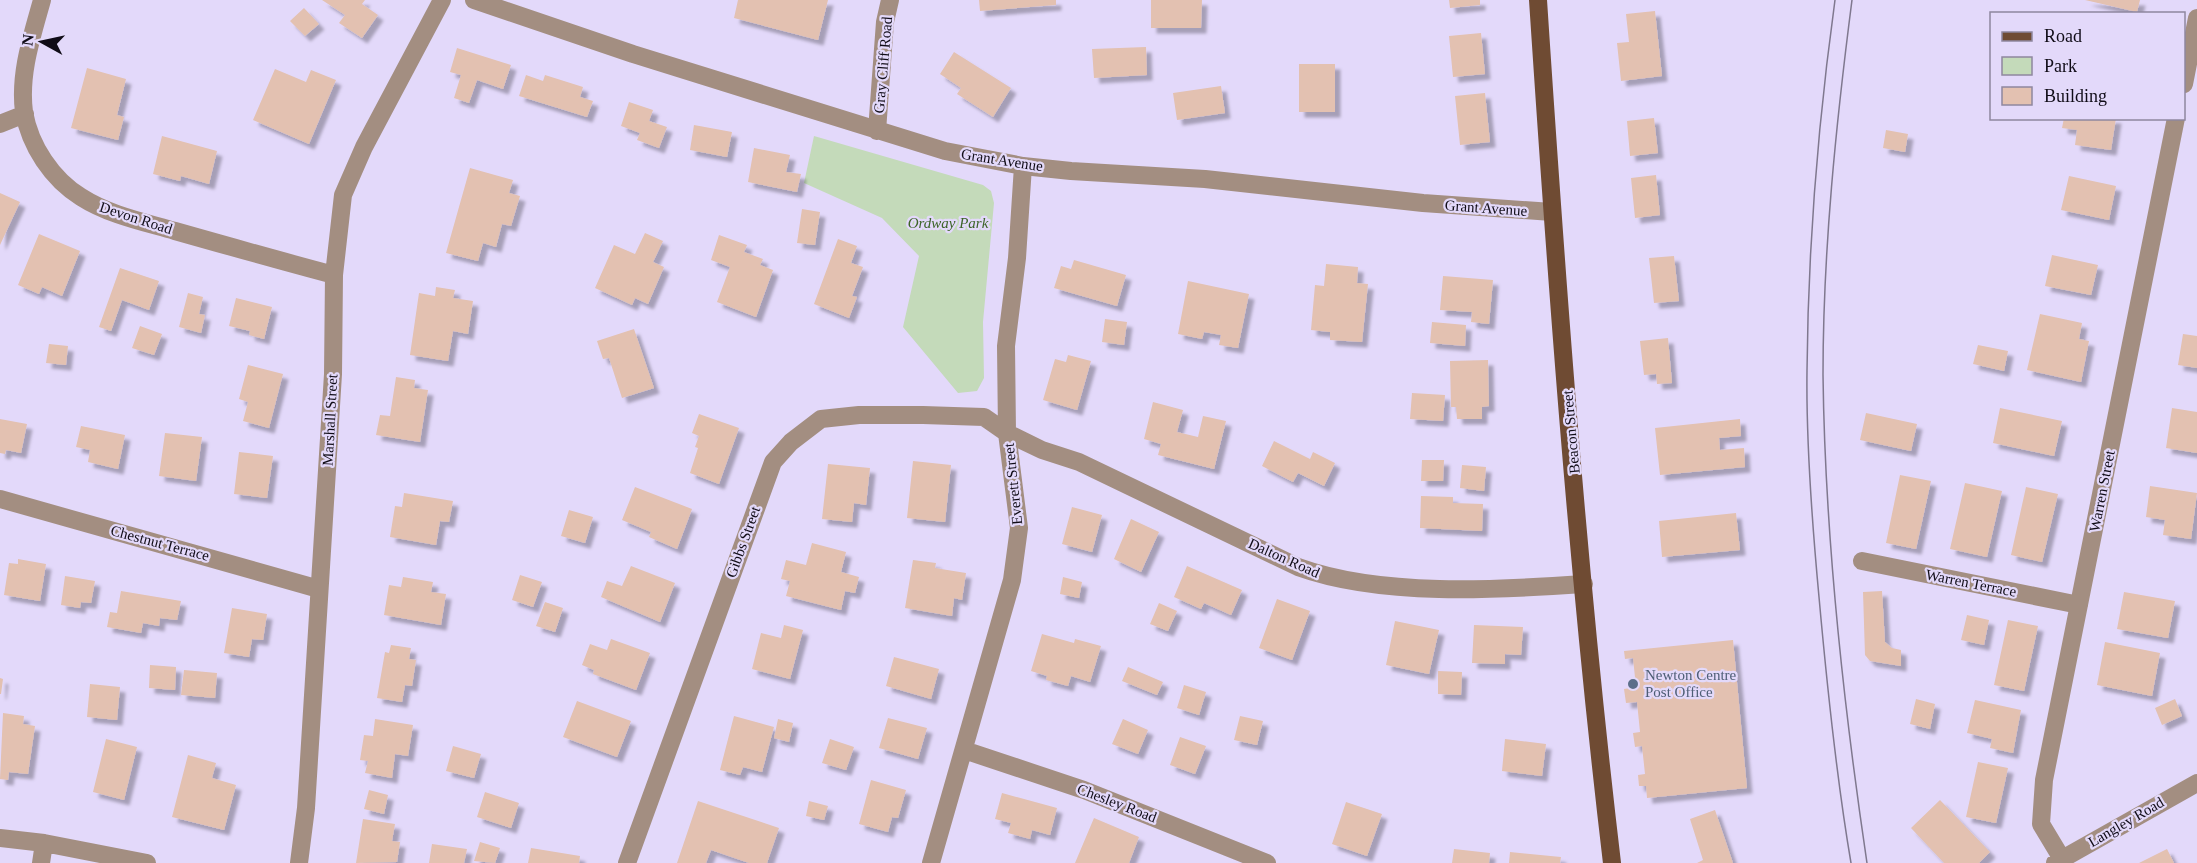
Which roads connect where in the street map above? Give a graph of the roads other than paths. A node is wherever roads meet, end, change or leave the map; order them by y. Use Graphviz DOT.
graph roads {
  1 [pos="42,0"];
  2 [pos="442,0"];
  3 [pos="474,0"];
  4 [pos="890,0"];
  5 [pos="1538,0"];
  6 [pos="2197,18"];
  7 [pos="2185,79"];
  8 [pos="25,114"];
  9 [pos="2176,120"];
  10 [pos="0,124"];
  11 [pos="878,131"];
  12 [pos="1023,166"];
  13 [pos="1552,212"];
  14 [pos="334,275"];
  15 [pos="1007,433"];
  16 [pos="0,499"];
  17 [pos="1862,561"];
  18 [pos="1584,584"];
  19 [pos="319,589"];
  20 [pos="2079,605"];
  21 [pos="964,750"];
  22 [pos="2197,783"];
  23 [pos="0,838"];
  24 [pos="44,843"];
  25 [pos="2058,861"];
  26 [pos="41,863"];
  27 [pos="147,863"];
  28 [pos="299,863"];
  29 [pos="627,863"];
  30 [pos="931,863"];
  31 [pos="1268,863"];
  32 [pos="1612,863"];
  1 -- 8 [label="street, Devon Road"];
  2 -- 14 [label="street, Marshall Street"];
  3 -- 11 [label="street, Grant Avenue"];
  4 -- 11 [label="street, Gray Cliff Road"];
  5 -- 13 [label="main road, Beacon Street"];
  6 -- 7 [label="street"];
  8 -- 10 [label="street"];
  8 -- 14 [label="street, Devon Road"];
  9 -- 20 [label="street, Warren Street"];
  11 -- 12 [label="street, Grant Avenue"];
  12 -- 13 [label="street, Grant Avenue"];
  12 -- 15 [label="street, Everett Street"];
  13 -- 18 [label="main road, Beacon Street"];
  14 -- 19 [label="street, Marshall Street"];
  15 -- 18 [label="street, Dalton Road"];
  15 -- 21 [label="street, Everett Street"];
  15 -- 29 [label="street, Gibbs Street"];
  16 -- 19 [label="street, Chestnut Terrace"];
  17 -- 20 [label="street, Warren Terrace"];
  18 -- 32 [label="main road, Beacon Street"];
  19 -- 28 [label="street, Marshall Street"];
  20 -- 25 [label="street, Warren Street"];
  21 -- 30 [label="street, Everett Street"];
  21 -- 31 [label="street, Chesley Road"];
  22 -- 25 [label="street, Langley Road"];
  23 -- 24 [label="street"];
  24 -- 26 [label="street"];
  24 -- 27 [label="street"];
}
